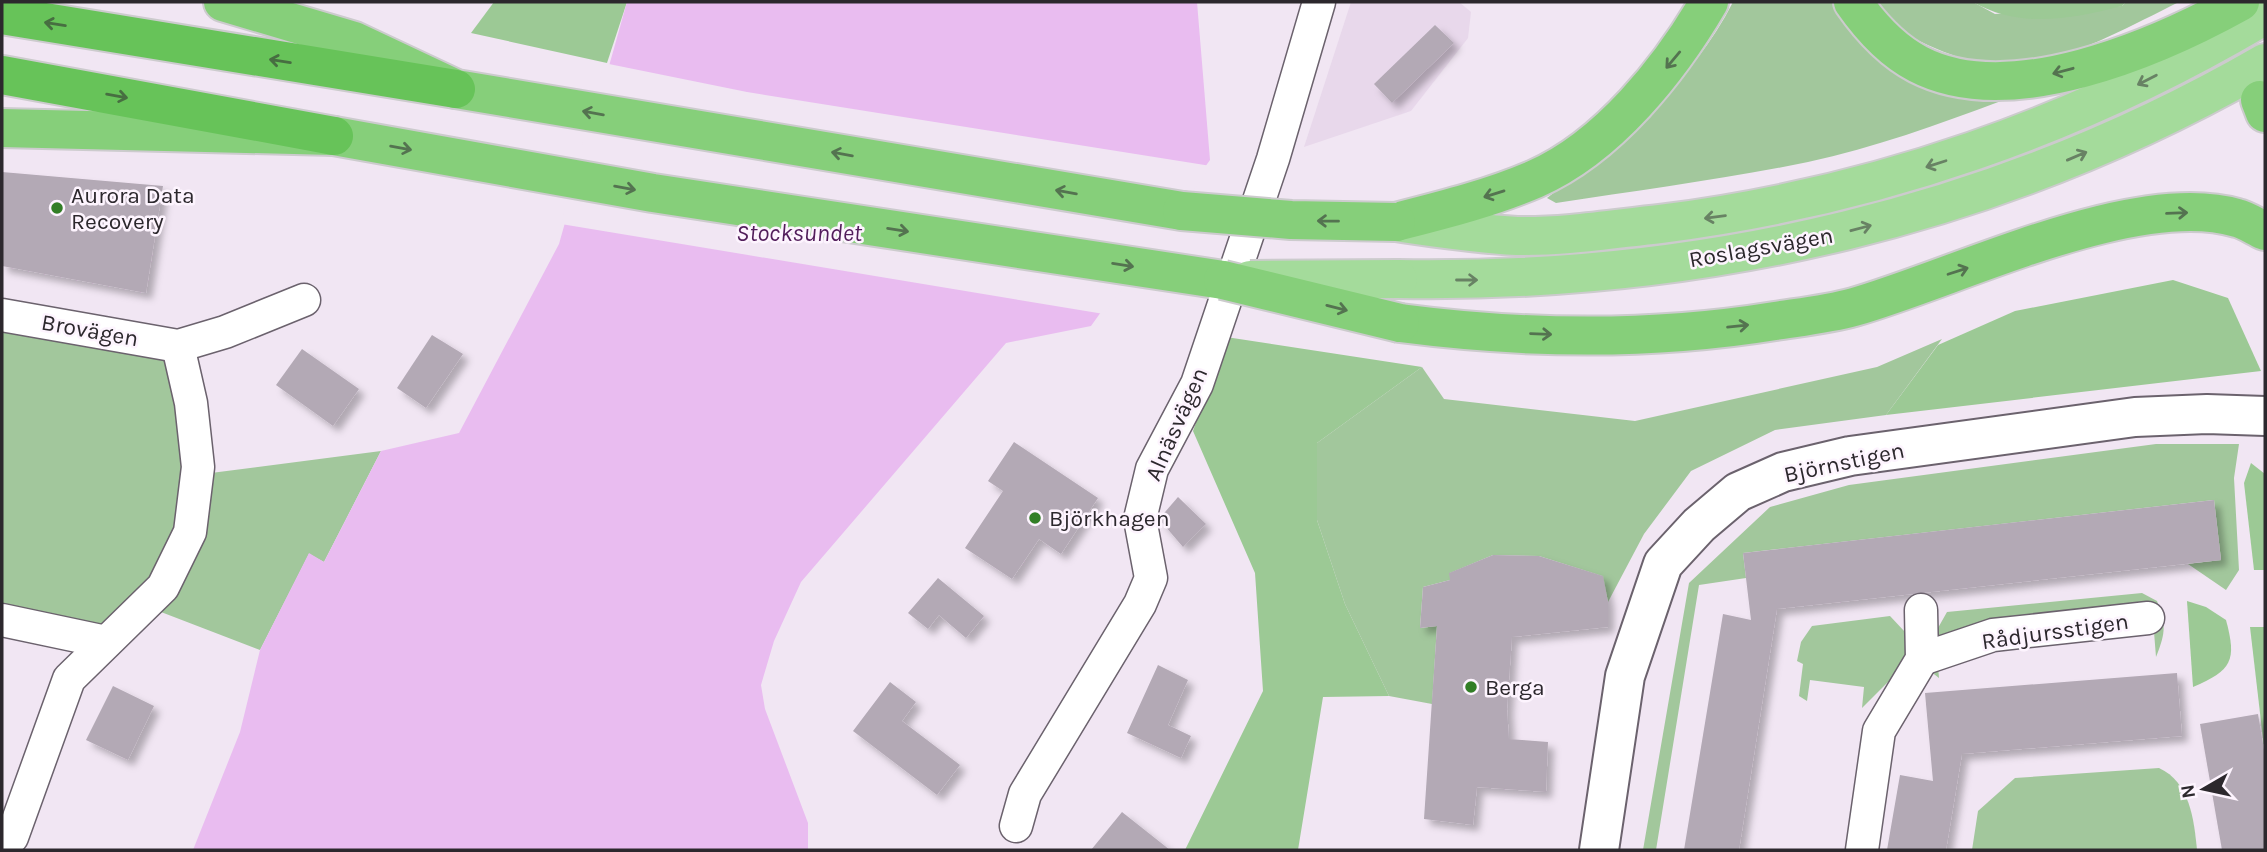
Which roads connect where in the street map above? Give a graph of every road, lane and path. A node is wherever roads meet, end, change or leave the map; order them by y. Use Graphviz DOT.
graph roads {
  1 [pos="223,2"];
  2 [pos="1319,2"];
  3 [pos="1709,2"];
  4 [pos="1853,2"];
  5 [pos="2241,2"];
  6 [pos="2,15"];
  7 [pos="2265,15"];
  8 [pos="350,57"];
  9 [pos="2265,63"];
  10 [pos="2,75"];
  11 [pos="2,128"];
  12 [pos="334,135"];
  13 [pos="1396,222"];
  14 [pos="2265,231"];
  15 [pos="1223,280"];
  16 [pos="304,300"];
  17 [pos="2,315"];
  18 [pos="178,346"];
  19 [pos="2265,416"];
  20 [pos="1921,610"];
  21 [pos="2148,618"];
  22 [pos="2,620"];
  23 [pos="106,642"];
  24 [pos="1922,659"];
  25 [pos="1016,826"];
  26 [pos="12,837"];
  27 [pos="1599,850"];
  28 [pos="1862,850"];
  1 -- 8 [label="highway"];
  2 -- 25 [label="street, Alnäsvägen"];
  3 -- 13 [label="highway, one-way"];
  5 -- 4 [label="highway, one-way"];
  8 -- 6 [label="highway, one-way"];
  7 -- 13 [label="main road, Roslagsvägen, one-way"];
  13 -- 8 [label="highway, one-way, bridge"];
  15 -- 9 [label="main road, Roslagsvägen, one-way, bridge"];
  10 -- 12 [label="highway, one-way"];
  11 -- 12 [label="highway"];
  12 -- 15 [label="highway, one-way"];
  15 -- 14 [label="highway, one-way, bridge"];
  16 -- 18 [label="street"];
  17 -- 18 [label="street, Brovägen"];
  18 -- 23 [label="street"];
  19 -- 27 [label="street, Björnstigen"];
  20 -- 24 [label="street"];
  21 -- 24 [label="street, Rådjursstigen"];
  22 -- 23 [label="street"];
  23 -- 26 [label="street"];
  24 -- 28 [label="street"];
}
